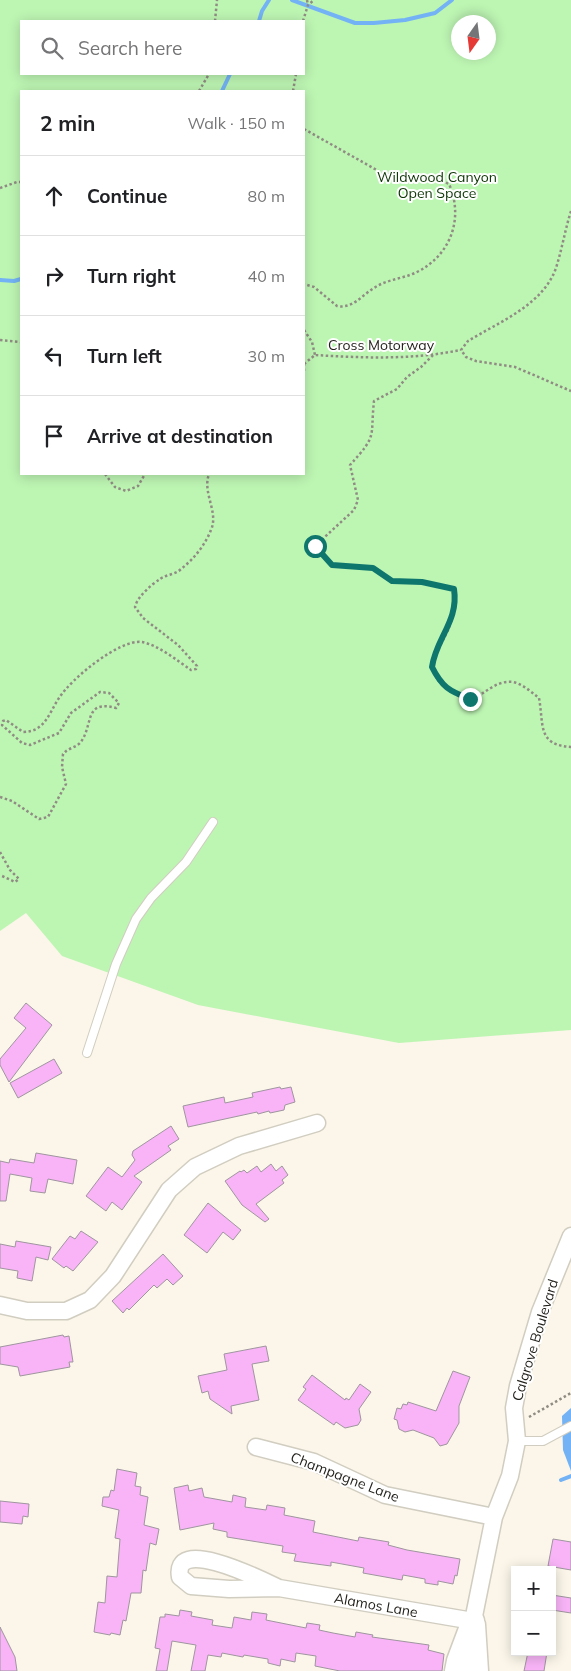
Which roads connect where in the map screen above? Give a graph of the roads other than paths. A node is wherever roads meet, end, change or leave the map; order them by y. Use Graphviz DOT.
graph roads {
  1 [pos="213,822"];
  2 [pos="87,1053"];
  3 [pos="317,1123"];
  4 [pos="571,1236"];
  5 [pos="0,1305"];
  6 [pos="571,1426"];
  7 [pos="517,1440"];
  8 [pos="256,1447"];
  9 [pos="494,1517"];
  10 [pos="279,1588"];
  11 [pos="473,1621"];
  12 [pos="456,1671"];
  13 [pos="477,1671"];
  1 -- 2 [label="lane"];
  3 -- 5 [label="street"];
  4 -- 7 [label="street, Calgrove Boulevard"];
  6 -- 7 [label="lane"];
  7 -- 9 [label="street, Calgrove Boulevard"];
  8 -- 9 [label="street, Champagne Lane"];
  9 -- 11 [label="street, Calgrove Boulevard"];
  10 -- 10 [label="street, Alamos Lane"];
  10 -- 11 [label="street, Alamos Lane"];
  11 -- 12 [label="street"];
  11 -- 13 [label="street"];
}
